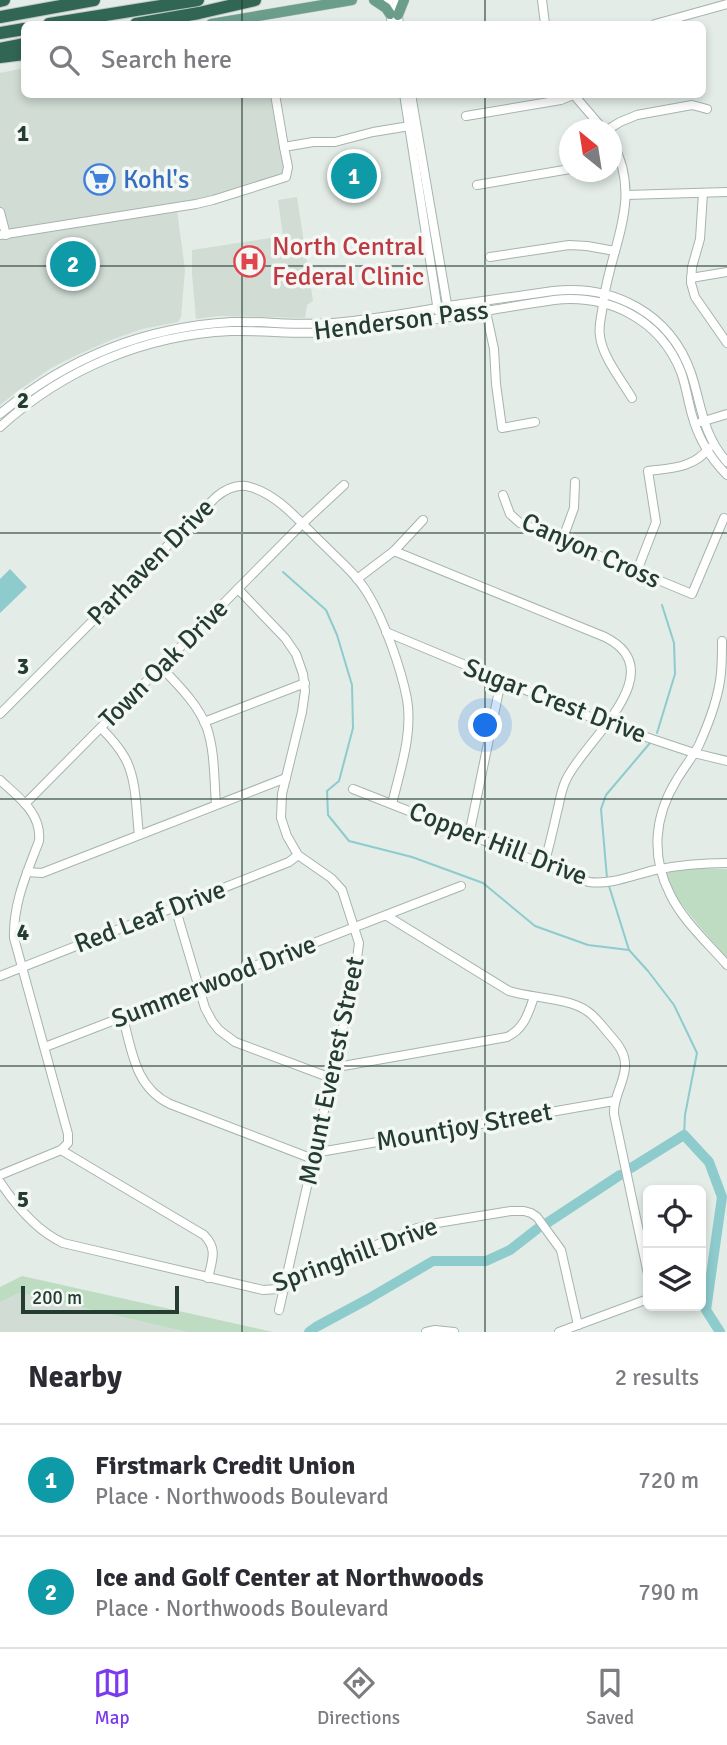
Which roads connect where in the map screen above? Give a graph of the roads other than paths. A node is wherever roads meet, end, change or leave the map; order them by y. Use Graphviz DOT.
graph roads {
  1 [pos="94,0"];
  2 [pos="198,0"];
  3 [pos="255,0"];
  4 [pos="352,0"];
  5 [pos="374,0"];
  6 [pos="388,0"];
  7 [pos="396,0"];
  8 [pos="404,0"];
  9 [pos="541,0"];
  10 [pos="727,4"];
  11 [pos="0,15"];
  12 [pos="395,19"];
  13 [pos="264,20"];
  14 [pos="68,21"];
  15 [pos="153,21"];
  16 [pos="253,21"];
  17 [pos="544,21"];
  18 [pos="665,21"];
  19 [pos="21,30"];
  20 [pos="0,33"];
  21 [pos="21,45"];
  22 [pos="0,49"];
  23 [pos="21,56"];
  24 [pos="0,59"];
  25 [pos="276,98"];
  26 [pos="405,98"];
  27 [pos="411,98"];
  28 [pos="566,98"];
  29 [pos="576,98"];
  30 [pos="706,109"];
  31 [pos="466,116"];
  32 [pos="596,119"];
  33 [pos="622,122"];
  34 [pos="412,126"];
  35 [pos="284,147"];
  36 [pos="559,171"];
  37 [pos="622,171"];
  38 [pos="477,184"];
  39 [pos="727,192"];
  40 [pos="704,193"];
  41 [pos="626,195"];
  42 [pos="0,212"];
  43 [pos="2,237"];
  44 [pos="615,251"];
  45 [pos="490,257"];
  46 [pos="727,272"];
  47 [pos="691,278"];
  48 [pos="604,298"];
  49 [pos="484,301"];
  50 [pos="447,307"];
  51 [pos="438,308"];
  52 [pos="485,310"];
  53 [pos="449,317"];
  54 [pos="439,318"];
  55 [pos="726,343"];
  56 [pos="97,358"];
  57 [pos="632,398"];
  58 [pos="14,409"];
  59 [pos="0,414"];
  60 [pos="727,414"];
  61 [pos="535,422"];
  62 [pos="699,423"];
  63 [pos="0,427"];
  64 [pos="713,442"];
  65 [pos="708,450"];
  66 [pos="727,462"];
  67 [pos="727,475"];
  68 [pos="575,482"];
  69 [pos="344,485"];
  70 [pos="503,495"];
  71 [pos="724,518"];
  72 [pos="423,520"];
  73 [pos="302,524"];
  74 [pos="562,541"];
  75 [pos="394,551"];
  76 [pos="637,571"];
  77 [pos="358,579"];
  78 [pos="238,589"];
  79 [pos="386,632"];
  80 [pos="722,640"];
  81 [pos="161,667"];
  82 [pos="501,681"];
  83 [pos="305,683"];
  84 [pos="0,714"];
  85 [pos="204,722"];
  86 [pos="607,724"];
  87 [pos="101,728"];
  88 [pos="694,752"];
  89 [pos="727,761"];
  90 [pos="286,778"];
  91 [pos="0,780"];
  92 [pos="354,789"];
  93 [pos="25,804"];
  94 [pos="216,804"];
  95 [pos="392,804"];
  96 [pos="139,835"];
  97 [pos="468,835"];
  98 [pos="298,855"];
  99 [pos="727,863"];
  100 [pos="544,865"];
  101 [pos="661,869"];
  102 [pos="27,872"];
  103 [pos="461,886"];
  104 [pos="176,907"];
  105 [pos="387,916"];
  106 [pos="354,928"];
  107 [pos="727,965"];
  108 [pos="21,968"];
  109 [pos="0,976"];
  110 [pos="199,988"];
  111 [pos="534,997"];
  112 [pos="123,1018"];
  113 [pos="45,1047"];
  114 [pos="334,1066"];
  115 [pos="331,1078"];
  116 [pos="614,1101"];
  117 [pos="61,1150"];
  118 [pos="313,1156"];
  119 [pos="0,1175"];
  120 [pos="0,1182"];
  121 [pos="643,1250"];
  122 [pos="208,1278"];
  123 [pos="284,1287"];
  124 [pos="643,1301"];
  125 [pos="279,1310"];
  126 [pos="578,1325"];
  127 [pos="426,1332"];
  128 [pos="454,1332"];
  129 [pos="559,1332"];
  1 -- 11 [label="highway"];
  2 -- 14 [label="highway"];
  3 -- 15 [label="highway"];
  4 -- 13 [label="main road"];
  5 -- 12 [label="main road"];
  6 -- 12 [label="street"];
  7 -- 12 [label="street"];
  8 -- 12 [label="main road"];
  9 -- 17 [label="street"];
  10 -- 18 [label="street"];
  13 -- 16 [label="main road"];
  19 -- 20 [label="highway"];
  21 -- 22 [label="highway"];
  23 -- 24 [label="highway"];
  25 -- 35 [label="street"];
  26 -- 34 [label="street"];
  27 -- 34 [label="street"];
  28 -- 31 [label="street"];
  29 -- 32 [label="street"];
  30 -- 33 [label="street"];
  34 -- 35 [label="street"];
  34 -- 50 [label="street"];
  34 -- 51 [label="street"];
  35 -- 43 [label="street"];
  36 -- 38 [label="street"];
  37 -- 41 [label="street"];
  39 -- 40 [label="street"];
  40 -- 41 [label="street"];
  40 -- 47 [label="street"];
  41 -- 44 [label="street"];
  42 -- 43 [label="street"];
  44 -- 45 [label="street"];
  44 -- 48 [label="street"];
  46 -- 47 [label="street"];
  47 -- 55 [label="street"];
  48 -- 49 [label="street, Henderson Pass"];
  48 -- 52 [label="street, Henderson Pass"];
  48 -- 57 [label="street"];
  48 -- 62 [label="street, Henderson Pass"];
  49 -- 50 [label="street, Henderson Pass"];
  49 -- 52 [label="street"];
  50 -- 51 [label="street, Henderson Pass"];
  50 -- 53 [label="street"];
  51 -- 54 [label="street"];
  51 -- 56 [label="street, Henderson Pass"];
  52 -- 53 [label="street, Henderson Pass"];
  52 -- 61 [label="street"];
  53 -- 54 [label="street, Henderson Pass"];
  54 -- 56 [label="street, Henderson Pass"];
  56 -- 58 [label="street, Henderson Pass"];
  58 -- 59 [label="street, Henderson Pass"];
  58 -- 63 [label="street, Henderson Pass"];
  60 -- 62 [label="street"];
  62 -- 64 [label="street, Henderson Pass"];
  62 -- 65 [label="street, Henderson Pass"];
  64 -- 65 [label="street"];
  64 -- 66 [label="street, Henderson Pass"];
  65 -- 67 [label="street, Henderson Pass"];
  65 -- 76 [label="street"];
  68 -- 74 [label="street"];
  69 -- 73 [label="street, Town Oak Drive"];
  70 -- 74 [label="street, Canyon Cross"];
  71 -- 76 [label="street, Canyon Cross"];
  72 -- 75 [label="street"];
  73 -- 77 [label="street, Parhaven Drive"];
  73 -- 78 [label="street, Town Oak Drive"];
  73 -- 84 [label="street, Parhaven Drive"];
  74 -- 76 [label="street, Canyon Cross"];
  75 -- 77 [label="street"];
  75 -- 86 [label="street"];
  77 -- 79 [label="street, Parhaven Drive"];
  78 -- 81 [label="street, Town Oak Drive"];
  78 -- 83 [label="street, Mount Everest Street"];
  79 -- 82 [label="street, Sugar Crest Drive"];
  79 -- 95 [label="street, Parhaven Drive"];
  80 -- 88 [label="street"];
  81 -- 85 [label="street"];
  81 -- 87 [label="street, Town Oak Drive"];
  82 -- 86 [label="street, Sugar Crest Drive"];
  82 -- 97 [label="street"];
  83 -- 85 [label="street"];
  83 -- 90 [label="street, Mount Everest Street"];
  85 -- 94 [label="street"];
  86 -- 88 [label="street, Sugar Crest Drive"];
  86 -- 100 [label="street"];
  87 -- 93 [label="street, Town Oak Drive"];
  87 -- 96 [label="street"];
  88 -- 89 [label="street, Sugar Crest Drive"];
  88 -- 101 [label="street"];
  90 -- 94 [label="street"];
  90 -- 98 [label="street, Mount Everest Street"];
  91 -- 93 [label="street"];
  92 -- 95 [label="street, Copper Hill Drive"];
  93 -- 102 [label="street"];
  94 -- 96 [label="street"];
  95 -- 97 [label="street, Copper Hill Drive"];
  96 -- 102 [label="street"];
  97 -- 100 [label="street, Copper Hill Drive"];
  98 -- 104 [label="street, Red Leaf Drive"];
  98 -- 106 [label="street, Mount Everest Street"];
  99 -- 101 [label="street, Copper Hill Drive"];
  100 -- 101 [label="street, Copper Hill Drive"];
  101 -- 107 [label="street"];
  102 -- 108 [label="street"];
  103 -- 105 [label="street, Summerwood Drive"];
  104 -- 108 [label="street, Red Leaf Drive"];
  104 -- 110 [label="street"];
  105 -- 106 [label="street, Summerwood Drive"];
  105 -- 111 [label="street"];
  106 -- 110 [label="street, Summerwood Drive"];
  106 -- 114 [label="street, Mount Everest Street"];
  108 -- 109 [label="street, Red Leaf Drive"];
  108 -- 113 [label="street"];
  110 -- 112 [label="street, Summerwood Drive"];
  110 -- 115 [label="street"];
  111 -- 114 [label="street"];
  111 -- 116 [label="street"];
  112 -- 113 [label="street, Summerwood Drive"];
  112 -- 118 [label="street"];
  113 -- 117 [label="street"];
  114 -- 115 [label="street, Mount Everest Street"];
  115 -- 118 [label="street, Mount Everest Street"];
  116 -- 118 [label="street, Mountjoy Street"];
  116 -- 121 [label="street"];
  117 -- 119 [label="street"];
  117 -- 122 [label="street"];
  118 -- 123 [label="street, Mount Everest Street"];
  120 -- 122 [label="street, Springhill Drive"];
  122 -- 123 [label="street, Springhill Drive"];
  123 -- 125 [label="street, Mount Everest Street"];
  123 -- 126 [label="street, Springhill Drive"];
  124 -- 126 [label="street"];
  126 -- 129 [label="street"];
  127 -- 128 [label="street"];
}
